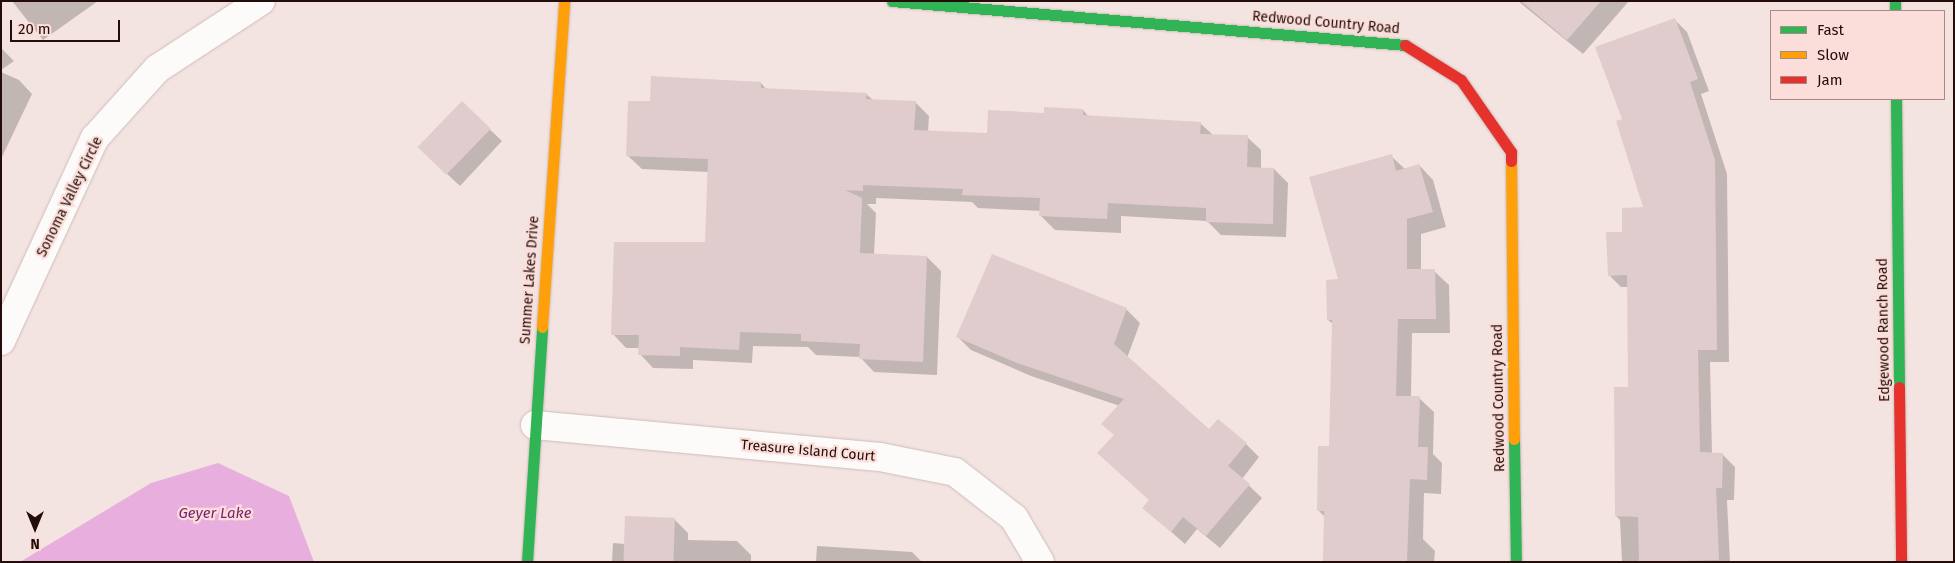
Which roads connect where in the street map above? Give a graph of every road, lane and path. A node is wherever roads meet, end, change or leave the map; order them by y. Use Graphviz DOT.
graph roads {
  1 [pos="261,1"];
  2 [pos="564,1"];
  3 [pos="892,1"];
  4 [pos="1896,100"];
  5 [pos="1,342"];
  6 [pos="535,425"];
  7 [pos="528,562"];
  8 [pos="1040,562"];
  9 [pos="1516,562"];
  10 [pos="1901,562"];
  1 -- 5 [label="street, Sonoma Valley Circle"];
  2 -- 6 [label="street, Summer Lakes Drive"];
  3 -- 9 [label="street, Redwood Country Road"];
  4 -- 10 [label="street, Edgewood Ranch Road"];
  6 -- 7 [label="street, Summer Lakes Drive"];
  6 -- 8 [label="street, Treasure Island Court"];
}
